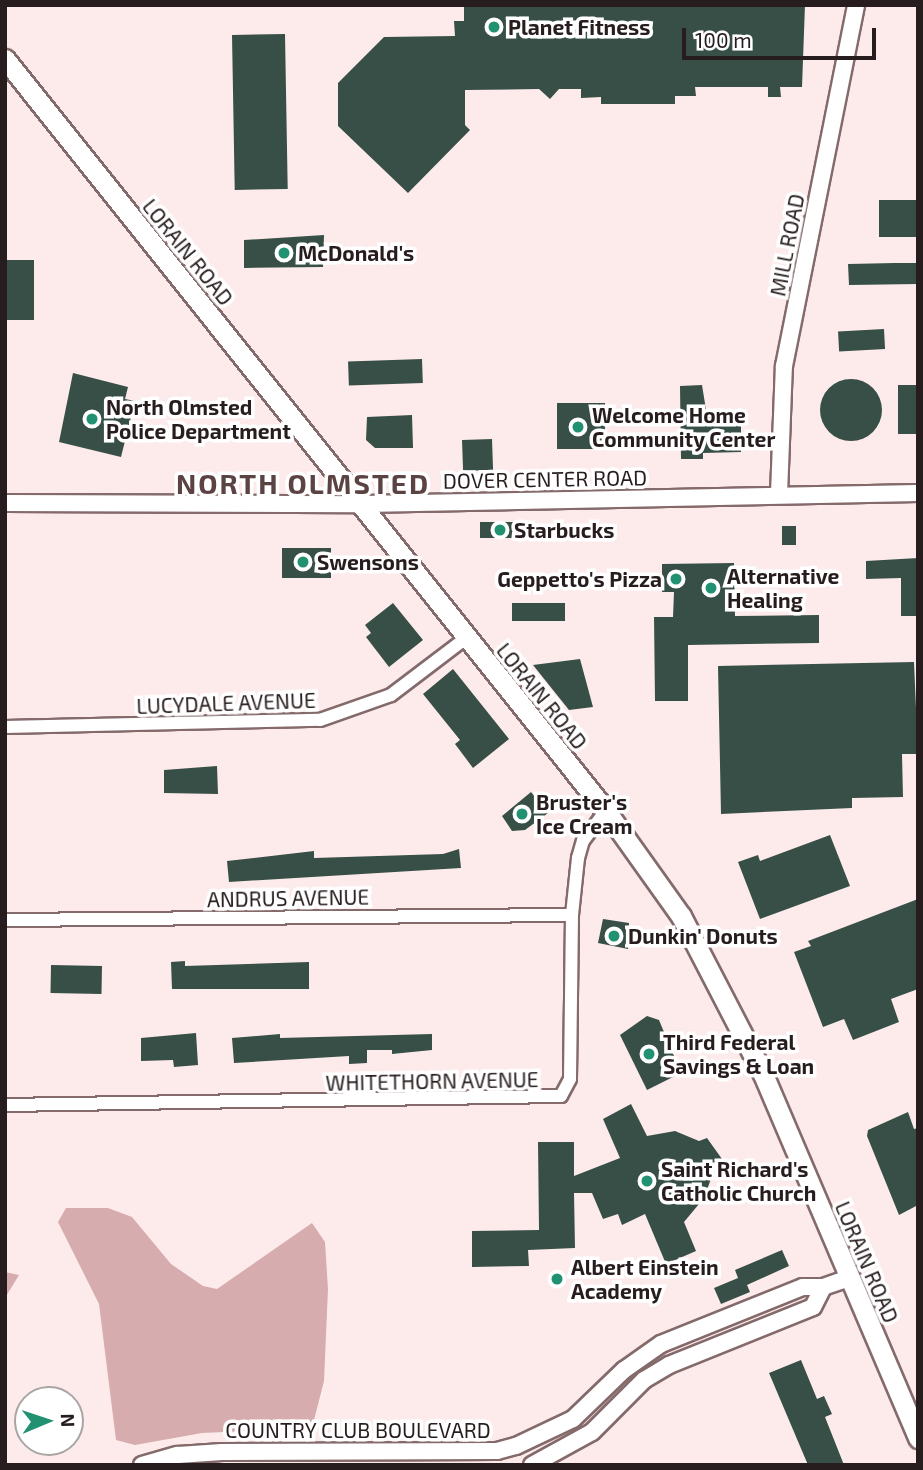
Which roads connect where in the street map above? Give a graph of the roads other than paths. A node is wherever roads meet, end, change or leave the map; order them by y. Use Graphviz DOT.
graph roads {
  1 [pos="856,5"];
  2 [pos="5,59"];
  3 [pos="918,493"];
  4 [pos="779,494"];
  5 [pos="5,503"];
  6 [pos="364,504"];
  7 [pos="466,638"];
  8 [pos="5,727"];
  9 [pos="606,811"];
  10 [pos="572,915"];
  11 [pos="5,920"];
  12 [pos="5,1105"];
  13 [pos="849,1278"];
  14 [pos="823,1287"];
  15 [pos="918,1438"];
  16 [pos="142,1465"];
  17 [pos="532,1465"];
  1 -- 4 [label="street, MILL ROAD"];
  2 -- 6 [label="main road, LORAIN ROAD"];
  3 -- 4 [label="street, DOVER CENTER ROAD"];
  4 -- 6 [label="street, DOVER CENTER ROAD"];
  5 -- 6 [label="street, DOVER CENTER ROAD"];
  6 -- 7 [label="main road, LORAIN ROAD"];
  7 -- 8 [label="street, LUCYDALE AVENUE"];
  7 -- 9 [label="main road, LORAIN ROAD"];
  9 -- 10 [label="street, WHITETHORN AVENUE"];
  9 -- 13 [label="main road, LORAIN ROAD"];
  10 -- 11 [label="street, ANDRUS AVENUE"];
  10 -- 12 [label="street, WHITETHORN AVENUE"];
  13 -- 14 [label="street, COUNTRY CLUB BOULEVARD"];
  13 -- 15 [label="main road, LORAIN ROAD"];
  14 -- 16 [label="street, COUNTRY CLUB BOULEVARD"];
  14 -- 17 [label="street, COUNTRY CLUB BOULEVARD"];
}
